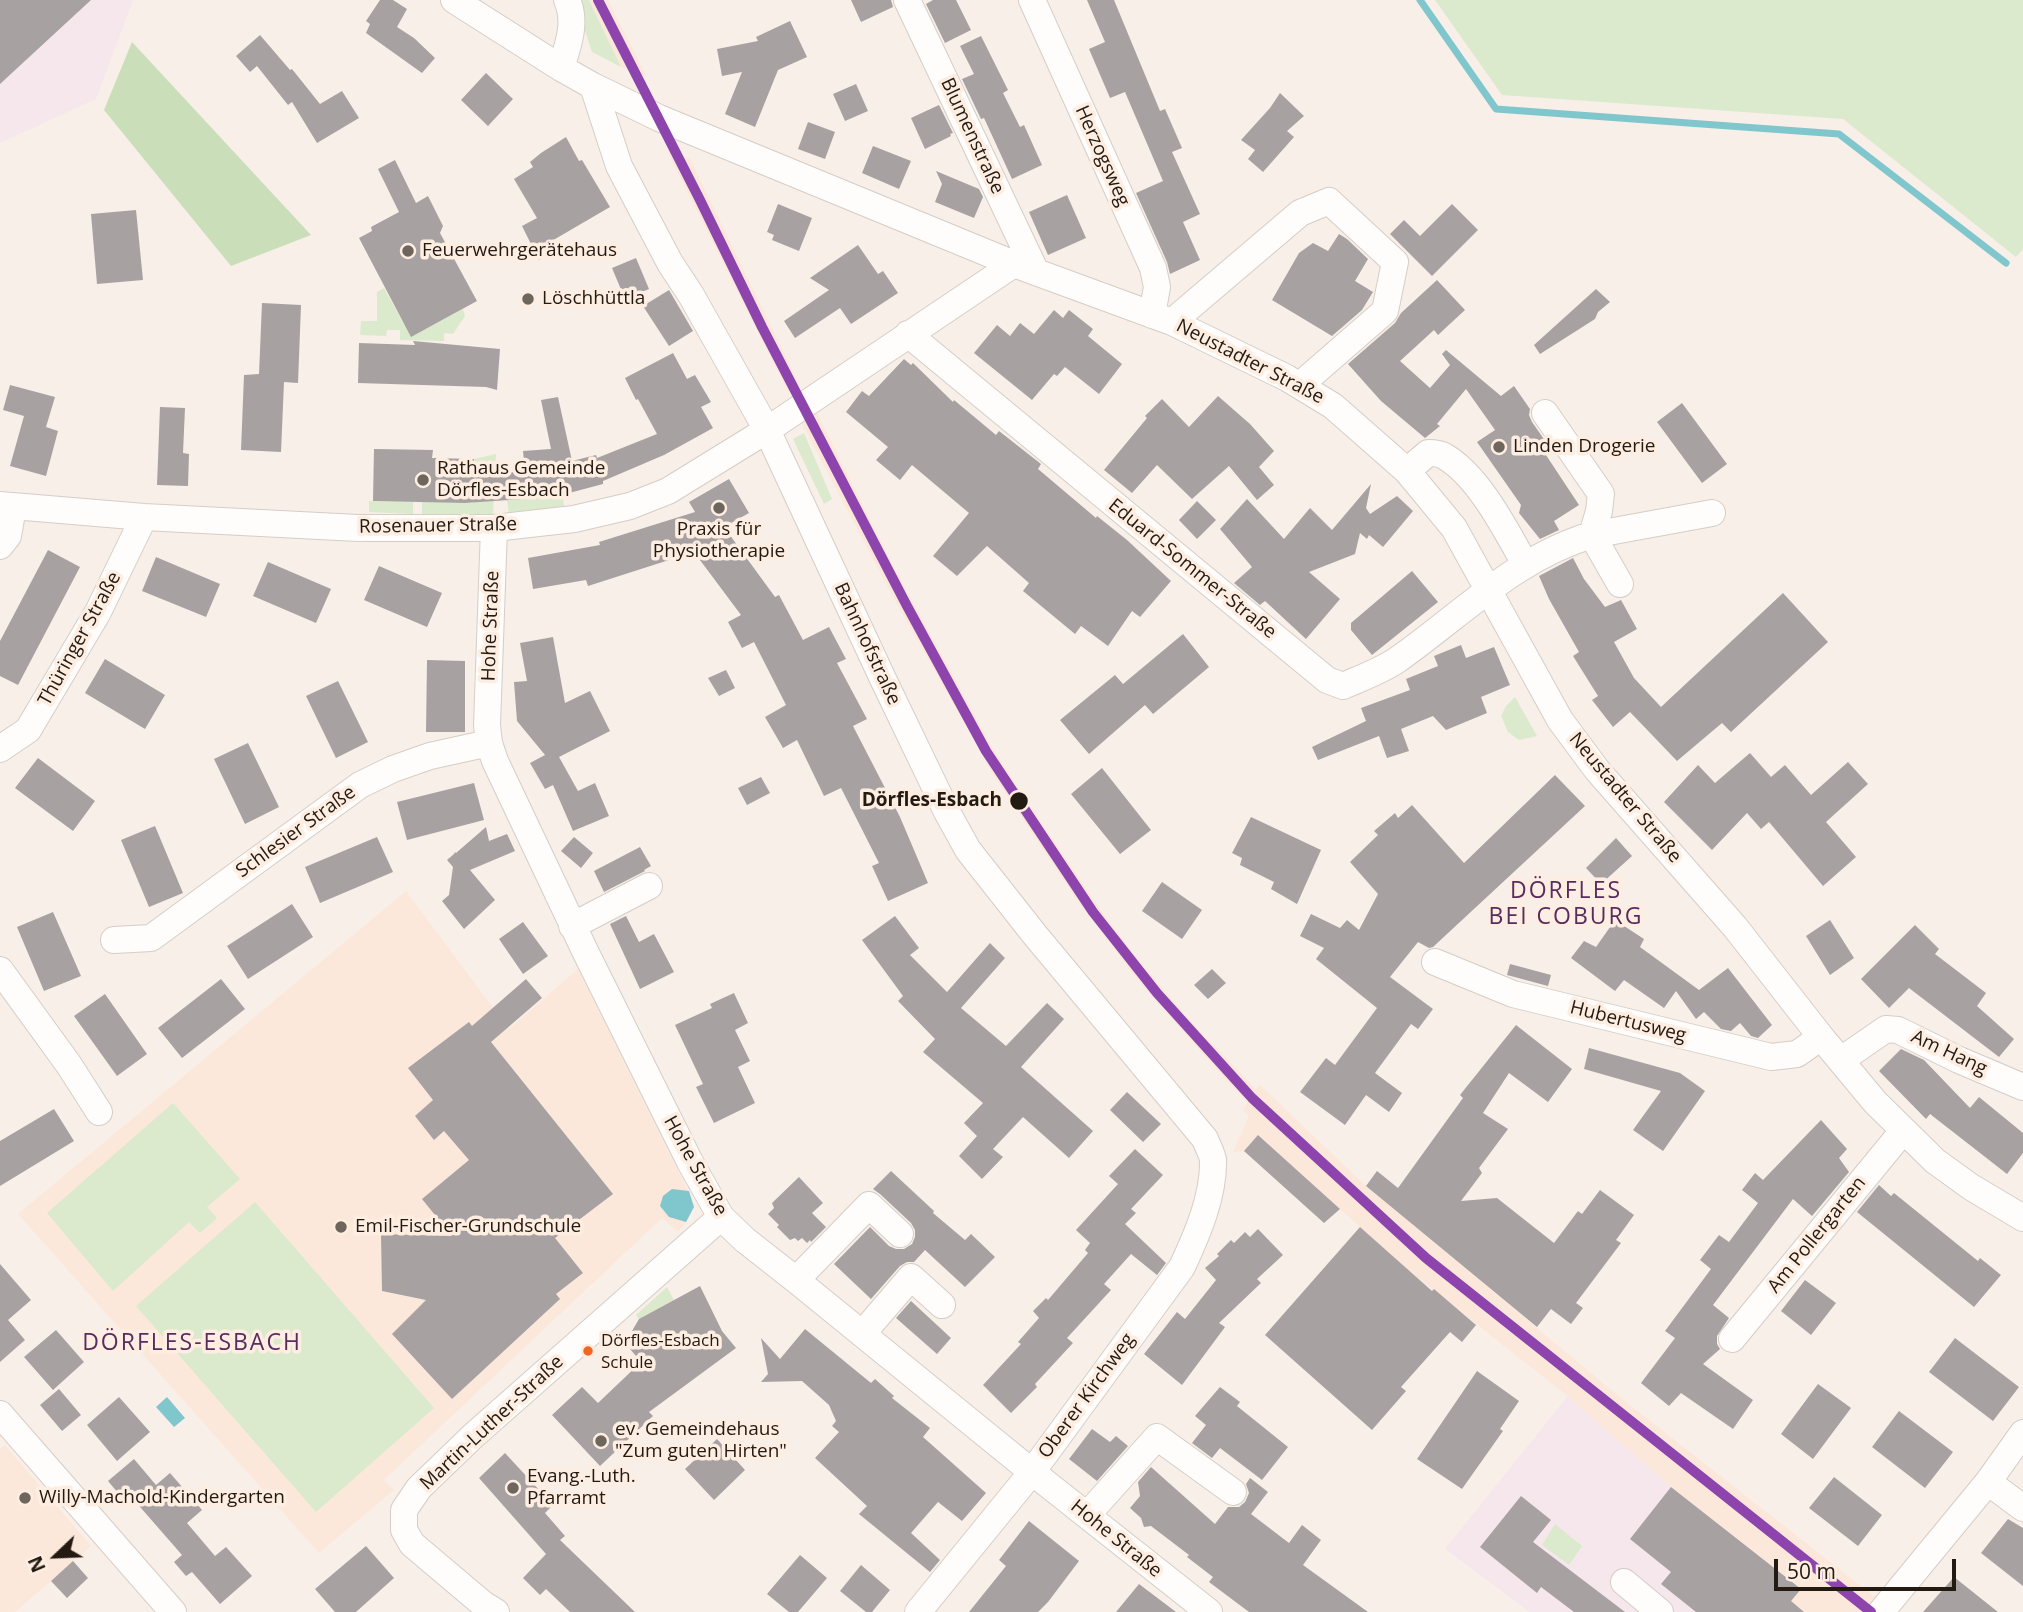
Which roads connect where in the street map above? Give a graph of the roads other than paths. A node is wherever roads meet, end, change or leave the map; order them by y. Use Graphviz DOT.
graph roads {
  1 [pos="454,0"];
  2 [pos="567,0"];
  3 [pos="907,0"];
  4 [pos="1032,0"];
  5 [pos="561,68"];
  6 [pos="593,86"];
  7 [pos="1025,268"];
  8 [pos="1162,319"];
  9 [pos="908,334"];
  10 [pos="1300,385"];
  11 [pos="1545,413"];
  12 [pos="767,430"];
  13 [pos="1406,471"];
  14 [pos="6,506"];
  15 [pos="1712,513"];
  16 [pos="144,516"];
  17 [pos="494,528"];
  18 [pos="1592,535"];
  19 [pos="0,546"];
  20 [pos="1525,564"];
  21 [pos="1620,584"];
  22 [pos="1490,590"];
  23 [pos="489,743"];
  24 [pos="0,749"];
  25 [pos="649,886"];
  26 [pos="572,926"];
  27 [pos="114,940"];
  28 [pos="1435,962"];
  29 [pos="0,970"];
  30 [pos="1821,1037"];
  31 [pos="1841,1060"];
  32 [pos="2023,1087"];
  33 [pos="99,1112"];
  34 [pos="1903,1131"];
  35 [pos="1213,1157"];
  36 [pos="721,1217"];
  37 [pos="2023,1218"];
  38 [pos="900,1234"];
  39 [pos="796,1280"];
  40 [pos="942,1305"];
  41 [pos="862,1334"];
  42 [pos="1732,1339"];
  43 [pos="0,1414"];
  44 [pos="2023,1433"];
  45 [pos="1032,1472"];
  46 [pos="1988,1482"];
  47 [pos="1233,1492"];
  48 [pos="2023,1508"];
  49 [pos="1087,1515"];
  50 [pos="1624,1583"];
  51 [pos="491,1611"];
  52 [pos="173,1612"];
  53 [pos="918,1612"];
  54 [pos="1209,1612"];
  55 [pos="1660,1612"];
  56 [pos="1881,1612"];
  1 -- 5 [label="street, Neustadter Straße"];
  2 -- 5 [label="street"];
  3 -- 7 [label="street, Blumenstraße"];
  4 -- 8 [label="street, Herzogsweg"];
  5 -- 6 [label="street, Neustadter Straße"];
  6 -- 7 [label="street, Neustadter Straße"];
  6 -- 12 [label="street, Bahnhofstraße"];
  7 -- 8 [label="street, Neustadter Straße"];
  7 -- 9 [label="street, Rosenauer Straße"];
  8 -- 10 [label="street, Neustadter Straße"];
  8 -- 10 [label="street"];
  9 -- 12 [label="street, Rosenauer Straße"];
  9 -- 22 [label="street, Eduard-Sommer-Straße"];
  10 -- 13 [label="street, Neustadter Straße"];
  11 -- 18 [label="street"];
  12 -- 17 [label="street, Rosenauer Straße"];
  12 -- 35 [label="street, Bahnhofstraße"];
  13 -- 20 [label="street"];
  13 -- 22 [label="street, Neustadter Straße"];
  14 -- 16 [label="street, Rosenauer Straße"];
  14 -- 19 [label="street"];
  15 -- 18 [label="street, Eduard-Sommer-Straße"];
  16 -- 17 [label="street, Rosenauer Straße"];
  16 -- 24 [label="street, Thüringer Straße"];
  17 -- 23 [label="street, Hohe Straße"];
  18 -- 20 [label="street, Eduard-Sommer-Straße"];
  18 -- 21 [label="street"];
  20 -- 22 [label="street, Eduard-Sommer-Straße"];
  22 -- 30 [label="street, Neustadter Straße"];
  23 -- 26 [label="street, Hohe Straße"];
  23 -- 27 [label="street, Schlesier Straße"];
  25 -- 26 [label="street"];
  26 -- 36 [label="street, Hohe Straße"];
  28 -- 30 [label="street, Hubertusweg"];
  29 -- 33 [label="street"];
  30 -- 31 [label="street, Neustadter Straße"];
  31 -- 32 [label="street, Am Hang"];
  31 -- 34 [label="street, Neustadter Straße"];
  34 -- 37 [label="street, Neustadter Straße"];
  34 -- 42 [label="street, Am Pollergarten"];
  35 -- 45 [label="street, Oberer Kirchweg"];
  36 -- 39 [label="street, Hohe Straße"];
  36 -- 51 [label="street, Martin-Luther-Straße"];
  38 -- 39 [label="street"];
  39 -- 41 [label="street, Hohe Straße"];
  40 -- 41 [label="street"];
  41 -- 45 [label="street, Hohe Straße"];
  43 -- 52 [label="street"];
  44 -- 46 [label="street"];
  45 -- 49 [label="street, Hohe Straße"];
  45 -- 53 [label="street, Oberer Kirchweg"];
  46 -- 48 [label="street"];
  46 -- 56 [label="street"];
  47 -- 49 [label="street"];
  49 -- 54 [label="street, Hohe Straße"];
  50 -- 55 [label="street"];
}
